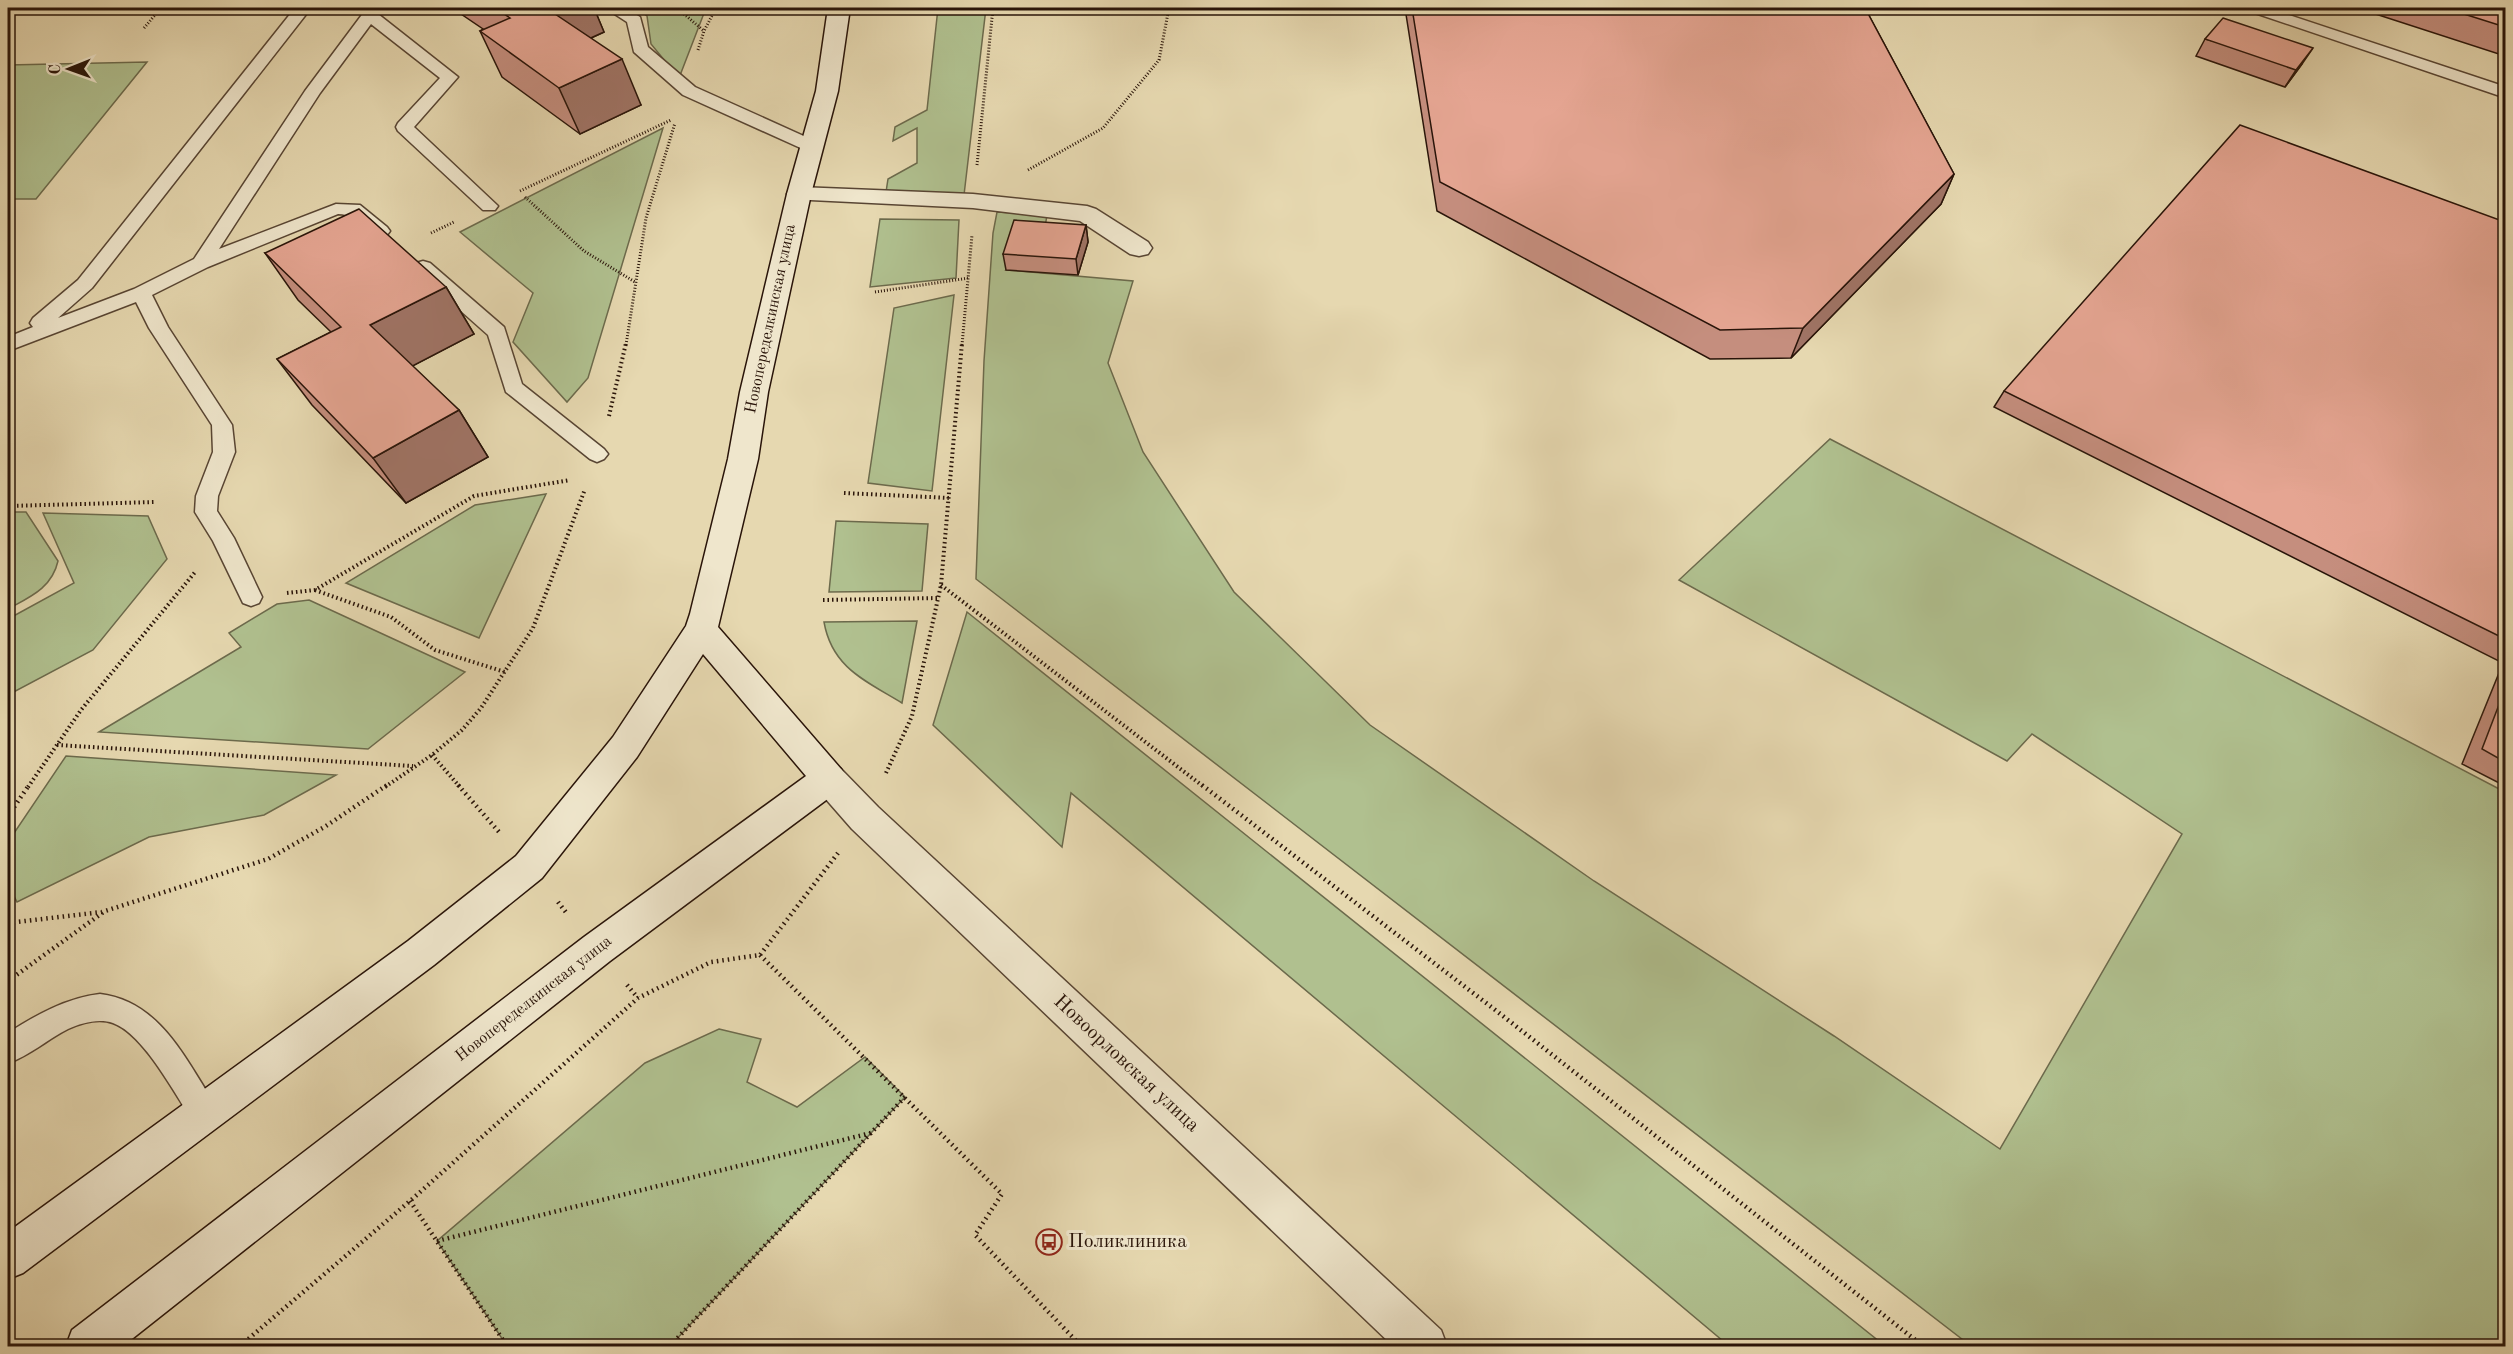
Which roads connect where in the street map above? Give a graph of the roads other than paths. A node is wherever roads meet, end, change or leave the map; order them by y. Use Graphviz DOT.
graph roads {
  1 [pos="303,8"];
  2 [pos="389,8"];
  3 [pos="615,8"];
  4 [pos="839,8"];
  5 [pos="2254,8"];
  6 [pos="372,11"];
  7 [pos="2505,93"];
  8 [pos="811,146"];
  9 [pos="799,194"];
  10 [pos="489,206"];
  11 [pos="1139,248"];
  12 [pos="201,263"];
  13 [pos="141,293"];
  14 [pos="12,342"];
  15 [pos="597,454"];
  16 [pos="251,597"];
  17 [pos="700,630"];
  18 [pos="830,779"];
  19 [pos="8,1049"];
  20 [pos="204,1113"];
  21 [pos="8,1258"];
  22 [pos="88,1347"];
  23 [pos="1425,1347"];
  1 -- 14 [label="lane"];
  2 -- 6 [label="lane"];
  3 -- 8 [label="lane"];
  4 -- 8 [label="main road, Новопеределкинская улица"];
  5 -- 7 [label="lane"];
  6 -- 10 [label="lane"];
  6 -- 12 [label="lane"];
  8 -- 9 [label="main road, Новопеределкинская улица"];
  9 -- 11 [label="main road"];
  9 -- 17 [label="main road, Новопеределкинская улица"];
  12 -- 13 [label="lane"];
  12 -- 15 [label="lane"];
  13 -- 14 [label="lane"];
  13 -- 16 [label="lane"];
  17 -- 18 [label="main road"];
  17 -- 20 [label="main road, Новопеределкинская улица"];
  18 -- 22 [label="main road, Новопеределкинская улица"];
  18 -- 23 [label="main road, Новоорловская улица"];
  19 -- 20 [label="lane"];
  20 -- 21 [label="main road, Новопеределкинская улица"];
}
